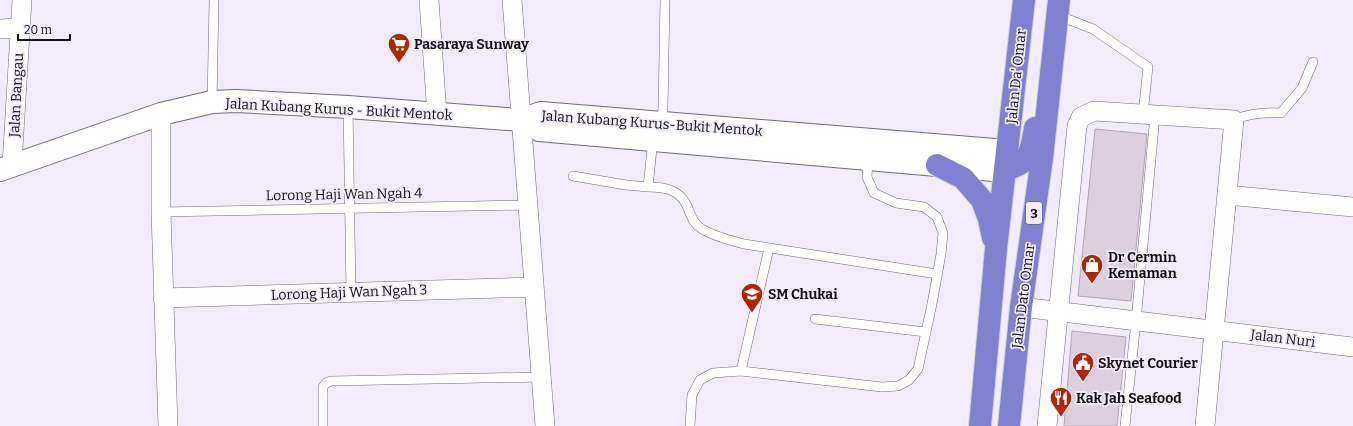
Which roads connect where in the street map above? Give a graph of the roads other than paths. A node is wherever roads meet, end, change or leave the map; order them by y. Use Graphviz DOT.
graph roads {
  1 [pos="22,0"];
  2 [pos="214,0"];
  3 [pos="429,0"];
  4 [pos="512,0"];
  5 [pos="665,0"];
  6 [pos="1024,0"];
  7 [pos="1056,5"];
  8 [pos="20,28"];
  9 [pos="0,29"];
  10 [pos="1313,62"];
  11 [pos="212,102"];
  12 [pos="348,107"];
  13 [pos="162,114"];
  14 [pos="437,115"];
  15 [pos="1149,115"];
  16 [pos="521,120"];
  17 [pos="1234,120"];
  18 [pos="657,131"];
  19 [pos="868,158"];
  20 [pos="1012,161"];
  21 [pos="937,164"];
  22 [pos="6,167"];
  23 [pos="573,176"];
  24 [pos="648,187"];
  25 [pos="1227,195"];
  26 [pos="528,205"];
  27 [pos="1353,207"];
  28 [pos="350,208"];
  29 [pos="161,212"];
  30 [pos="769,248"];
  31 [pos="996,249"];
  32 [pos="937,274"];
  33 [pos="534,287"];
  34 [pos="351,292"];
  35 [pos="163,298"];
  36 [pos="1021,307"];
  37 [pos="1058,311"];
  38 [pos="815,319"];
  39 [pos="1136,321"];
  40 [pos="1214,330"];
  41 [pos="926,332"];
  42 [pos="1353,347"];
  43 [pos="741,371"];
  44 [pos="542,377"];
  45 [pos="168,426"];
  46 [pos="323,426"];
  47 [pos="545,426"];
  48 [pos="690,426"];
  49 [pos="980,426"];
  50 [pos="1009,426"];
  51 [pos="1047,426"];
  52 [pos="1125,426"];
  53 [pos="1205,426"];
  1 -- 8 [label="street, Jalan Bangau"];
  2 -- 11 [label="lane"];
  3 -- 14 [label="street"];
  4 -- 16 [label="street"];
  5 -- 18 [label="lane"];
  6 -- 20 [label="highway, Jalan Da' Omar"];
  7 -- 15 [label="lane"];
  7 -- 20 [label="highway"];
  7 -- 36 [label="highway, Jalan Dato Omar / 3"];
  8 -- 9 [label="street"];
  8 -- 22 [label="street, Jalan Bangau"];
  10 -- 17 [label="lane"];
  11 -- 12 [label="main road, Jalan Kubang Kurus - Bukit Mentok"];
  11 -- 13 [label="main road, Jalan Kubang Kurus - Bukit Mentok"];
  12 -- 14 [label="main road, Jalan Kubang Kurus - Bukit Mentok"];
  12 -- 28 [label="lane"];
  13 -- 22 [label="main road, Jalan Kubang Kurus - Bukit Mentok"];
  13 -- 29 [label="street"];
  14 -- 16 [label="main road, Jalan Kubang Kurus - Bukit Mentok"];
  15 -- 17 [label="street"];
  15 -- 37 [label="street"];
  15 -- 39 [label="lane"];
  16 -- 18 [label="main road, Jalan Kubang Kurus-Bukit Mentok"];
  16 -- 26 [label="street"];
  17 -- 25 [label="street"];
  18 -- 19 [label="main road, Jalan Kubang Kurus-Bukit Mentok"];
  18 -- 20 [label="main road, Jalan Kubang Kurus-Bukit Mentok"];
  18 -- 24 [label="lane"];
  19 -- 21 [label="main road, Jalan Kubang Kurus-Bukit Mentok"];
  19 -- 32 [label="lane"];
  20 -- 21 [label="main road, Jalan Kubang Kurus-Bukit Mentok"];
  20 -- 31 [label="highway, Jalan Dato Omar"];
  20 -- 36 [label="highway"];
  21 -- 31 [label="highway"];
  23 -- 24 [label="lane"];
  24 -- 30 [label="lane"];
  25 -- 27 [label="street"];
  25 -- 40 [label="street"];
  26 -- 28 [label="lane, Lorong Haji Wan Ngah 4"];
  26 -- 33 [label="street"];
  28 -- 29 [label="lane, Lorong Haji Wan Ngah 4"];
  28 -- 34 [label="lane"];
  29 -- 35 [label="street"];
  30 -- 32 [label="lane"];
  30 -- 43 [label="lane"];
  31 -- 49 [label="highway, Jalan Dato Omar"];
  32 -- 41 [label="lane"];
  33 -- 34 [label="street, Lorong Haji Wan Ngah 3"];
  33 -- 44 [label="street"];
  34 -- 35 [label="street, Lorong Haji Wan Ngah 3"];
  35 -- 45 [label="street"];
  36 -- 37 [label="street, Jalan Nuri"];
  36 -- 50 [label="highway, Jalan Dato Omar / 3"];
  37 -- 39 [label="street, Jalan Nuri"];
  37 -- 51 [label="street"];
  38 -- 41 [label="lane"];
  39 -- 40 [label="street, Jalan Nuri"];
  39 -- 52 [label="lane"];
  40 -- 42 [label="street, Jalan Nuri"];
  40 -- 53 [label="street"];
  41 -- 43 [label="lane"];
  43 -- 48 [label="lane"];
  44 -- 46 [label="lane"];
  44 -- 47 [label="street"];
}
